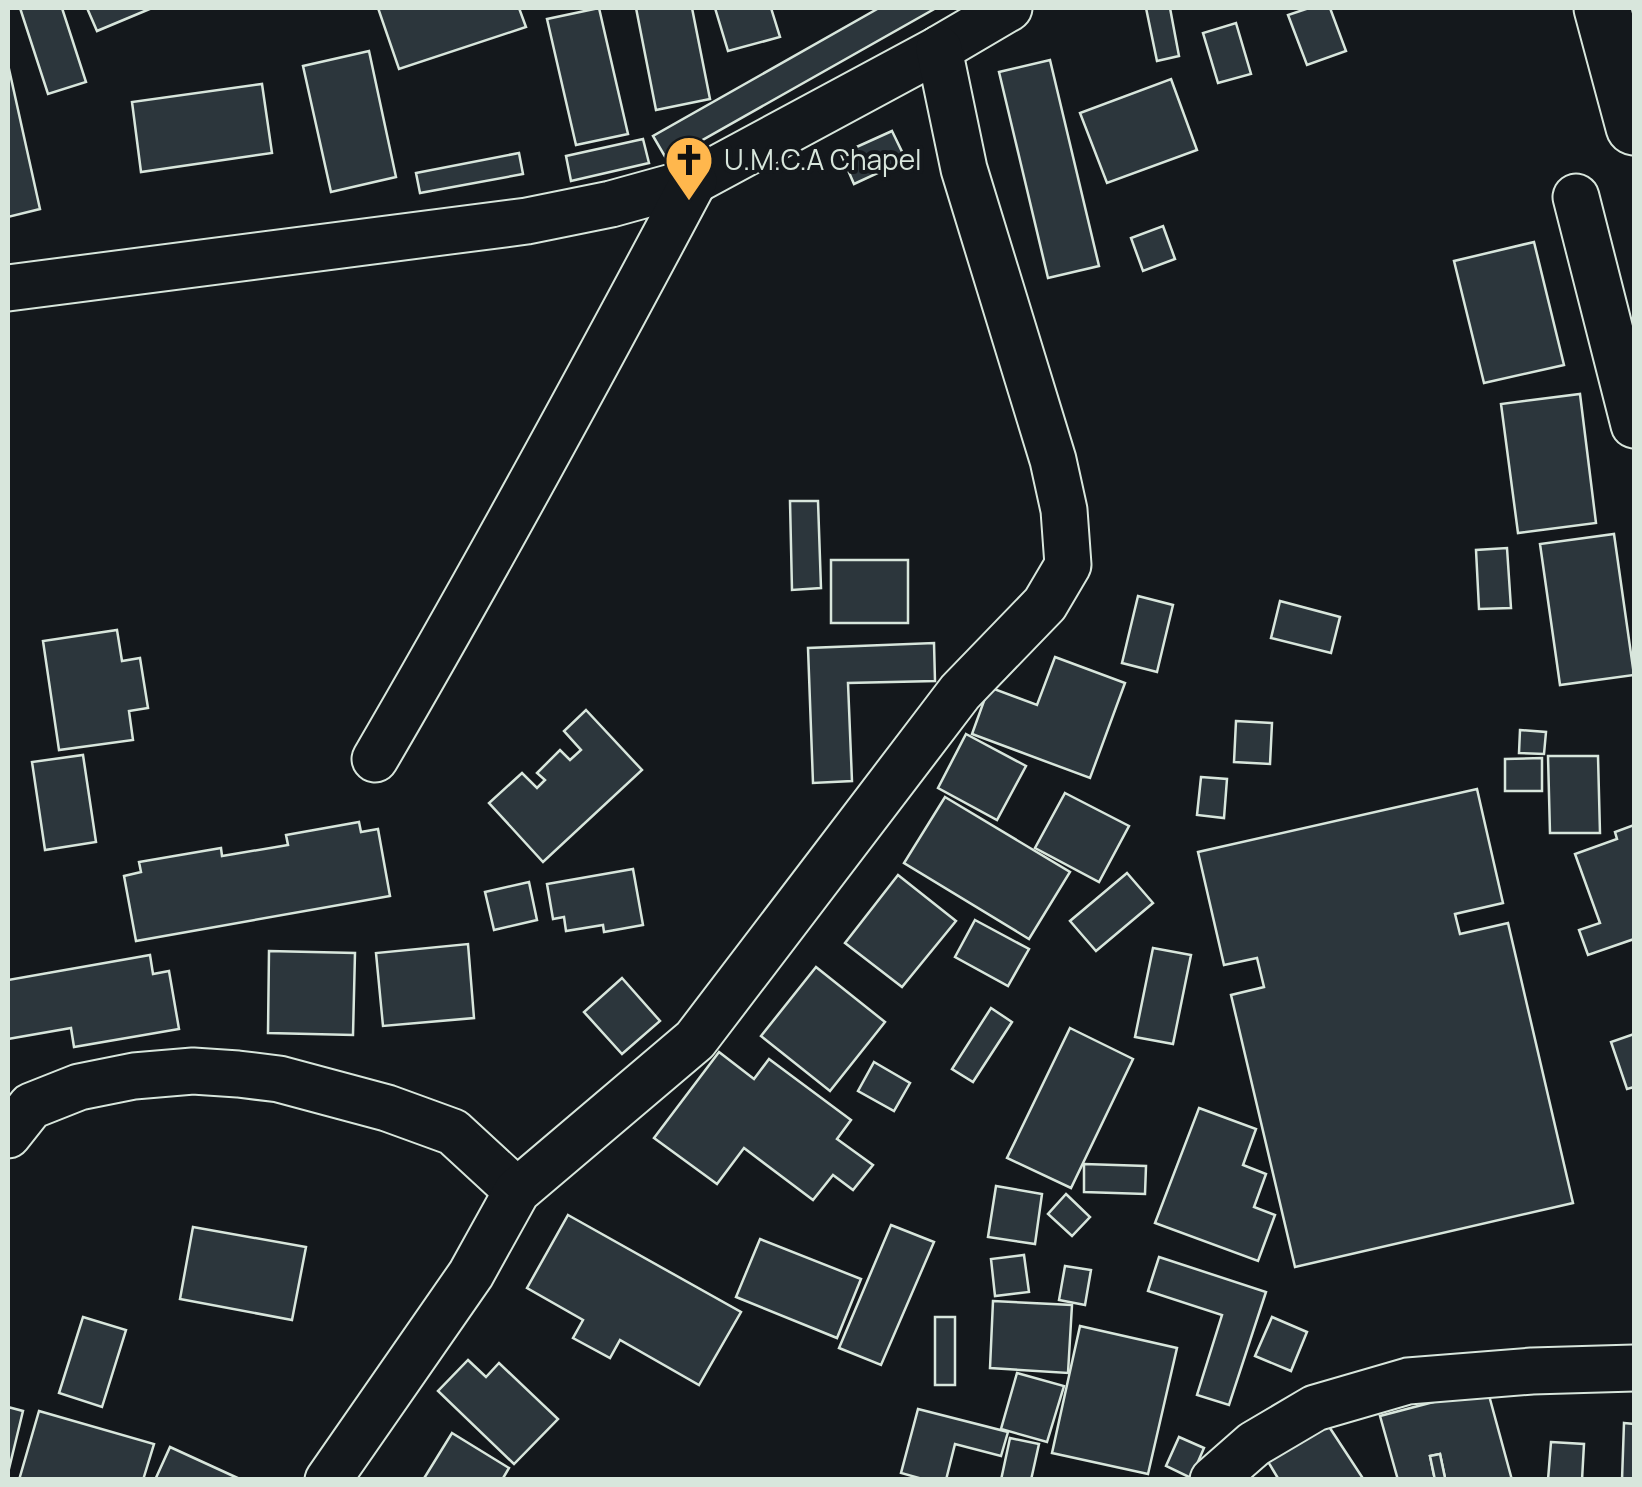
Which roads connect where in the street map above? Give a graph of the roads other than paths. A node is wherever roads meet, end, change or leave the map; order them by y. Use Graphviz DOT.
graph roads {
  1 [pos="1009,8"];
  2 [pos="1602,8"];
  3 [pos="939,49"];
  4 [pos="1634,127"];
  5 [pos="694,180"];
  6 [pos="1576,197"];
  7 [pos="8,288"];
  8 [pos="1634,424"];
  9 [pos="374,759"];
  10 [pos="8,1135"];
  11 [pos="517,1191"];
  12 [pos="1634,1368"];
  13 [pos="328,1480"];
  14 [pos="1212,1480"];
  1 -- 3 [label="street"];
  2 -- 4 [label="highway"];
  3 -- 5 [label="street"];
  3 -- 11 [label="street"];
  5 -- 7 [label="street"];
  5 -- 9 [label="street"];
  6 -- 8 [label="street"];
  10 -- 11 [label="street"];
  11 -- 13 [label="street"];
  12 -- 14 [label="street"];
}
